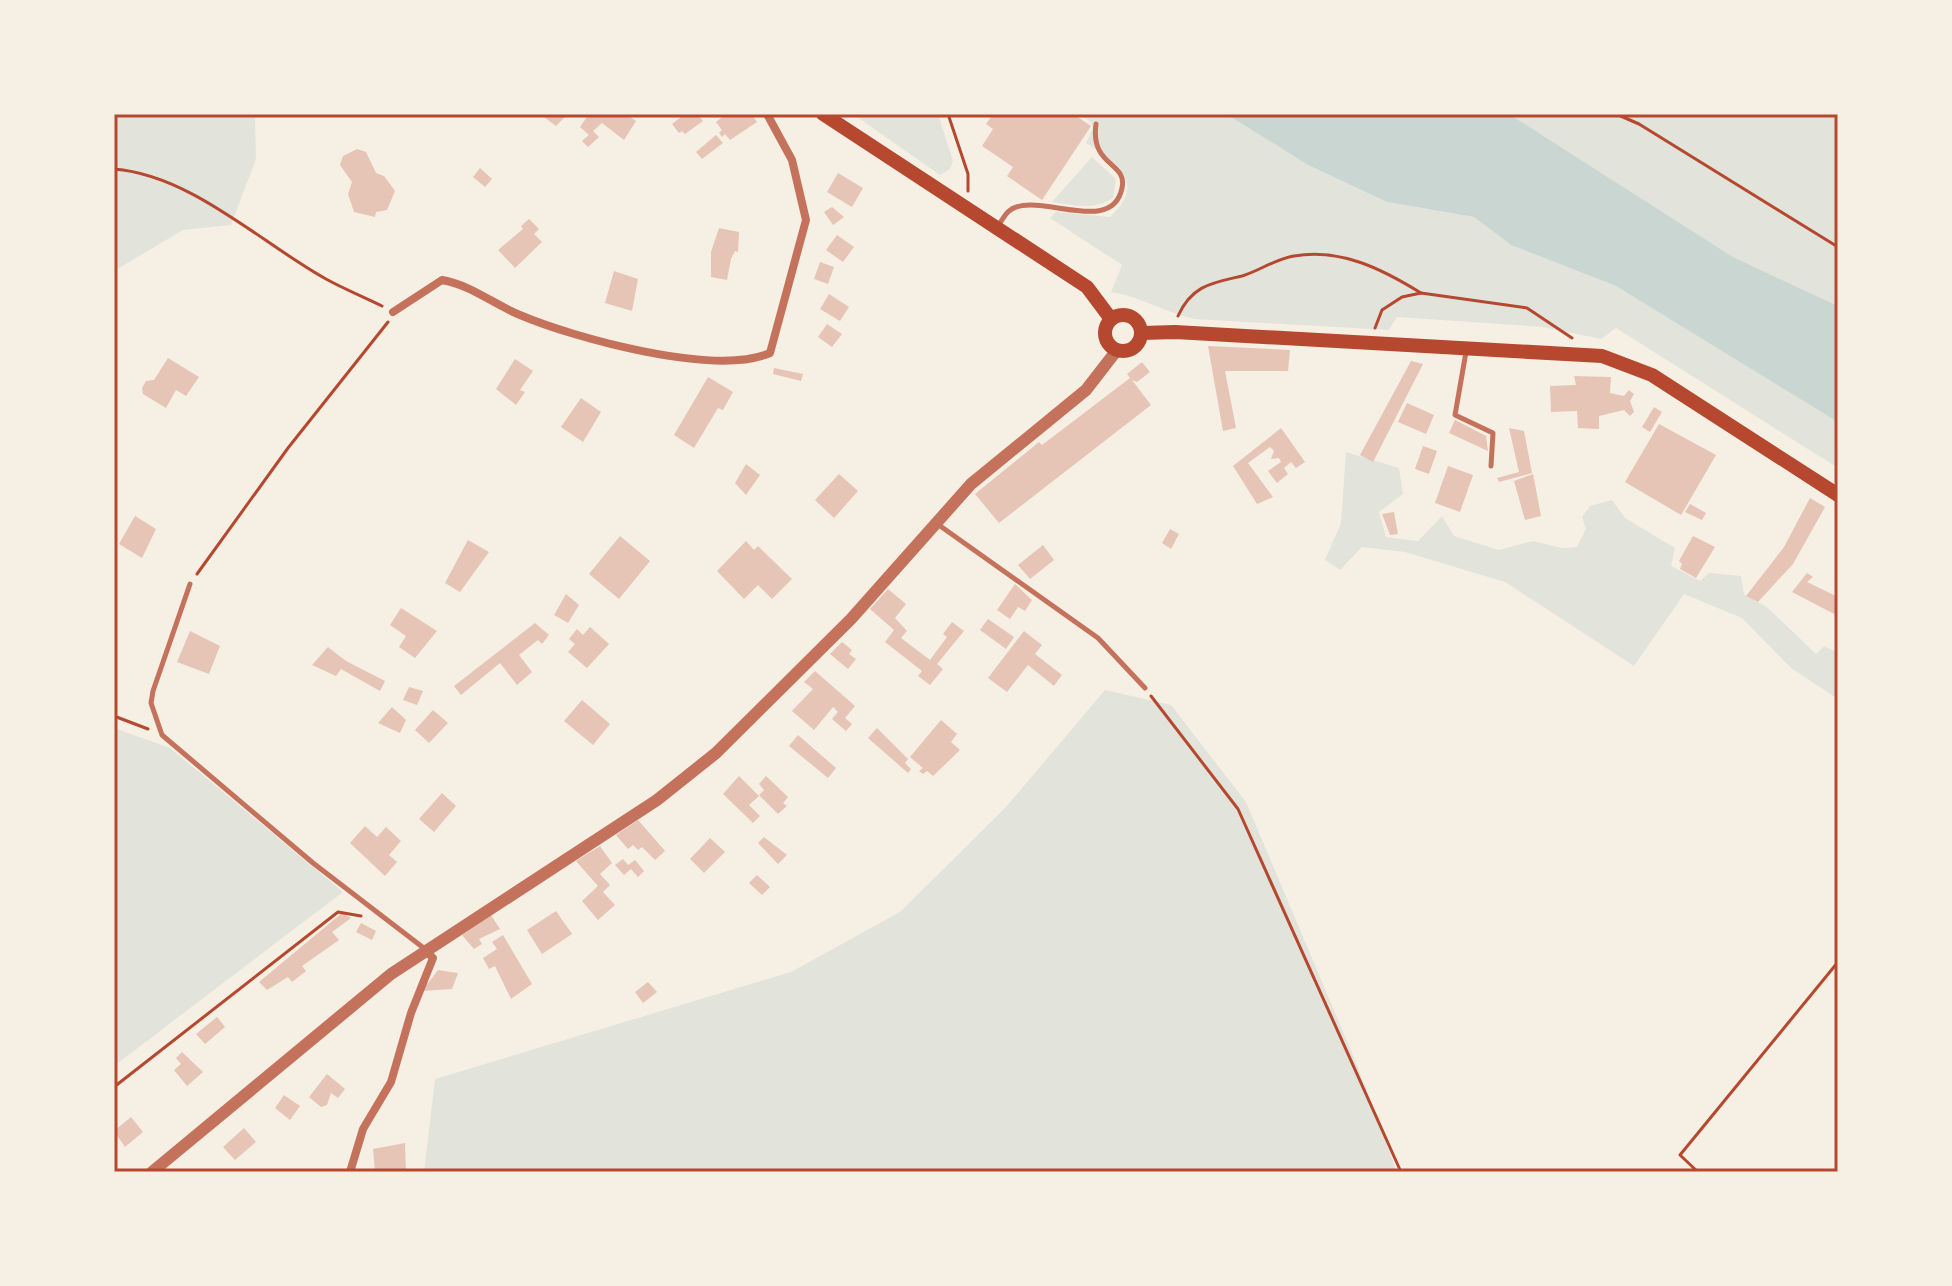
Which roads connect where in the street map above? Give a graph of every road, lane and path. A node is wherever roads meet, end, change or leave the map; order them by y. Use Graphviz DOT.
graph roads {
  1 [pos="767,114"];
  2 [pos="823,114"];
  3 [pos="948,114"];
  4 [pos="1616,114"];
  5 [pos="1096,124"];
  6 [pos="114,169"];
  7 [pos="967,207"];
  8 [pos="997,227"];
  9 [pos="1838,247"];
  10 [pos="1421,293"];
  11 [pos="393,312"];
  12 [pos="1111,319"];
  13 [pos="1175,332"];
  14 [pos="1142,333"];
  15 [pos="1373,344"];
  16 [pos="1467,348"];
  17 [pos="1117,350"];
  18 [pos="1576,354"];
  19 [pos="1491,466"];
  20 [pos="1838,495"];
  21 [pos="935,522"];
  22 [pos="190,584"];
  23 [pos="1145,688"];
  24 [pos="114,716"];
  25 [pos="162,735"];
  26 [pos="384,920"];
  27 [pos="425,950"];
  28 [pos="1838,962"];
  29 [pos="114,1087"];
  30 [pos="152,1172"];
  31 [pos="350,1172"];
  32 [pos="1401,1172"];
  33 [pos="1698,1172"];
  1 -- 11 [label="street"];
  2 -- 7 [label="main road"];
  3 -- 7 [label="path"];
  4 -- 9 [label="path"];
  5 -- 8 [label="lane"];
  6 -- 11 [label="path"];
  7 -- 8 [label="main road"];
  8 -- 12 [label="main road"];
  10 -- 13 [label="path"];
  10 -- 15 [label="path"];
  10 -- 18 [label="path"];
  11 -- 22 [label="path"];
  12 -- 14 [label="main road"];
  12 -- 17 [label="main road"];
  13 -- 14 [label="main road"];
  13 -- 15 [label="main road"];
  14 -- 17 [label="main road"];
  15 -- 16 [label="main road"];
  16 -- 18 [label="main road"];
  16 -- 19 [label="lane"];
  17 -- 21 [label="street"];
  18 -- 20 [label="main road"];
  21 -- 23 [label="lane"];
  21 -- 27 [label="street"];
  22 -- 25 [label="lane"];
  23 -- 32 [label="path"];
  24 -- 25 [label="path"];
  25 -- 26 [label="lane"];
  26 -- 27 [label="lane"];
  26 -- 29 [label="path"];
  27 -- 30 [label="street"];
  27 -- 31 [label="street"];
  28 -- 33 [label="path"];
}
